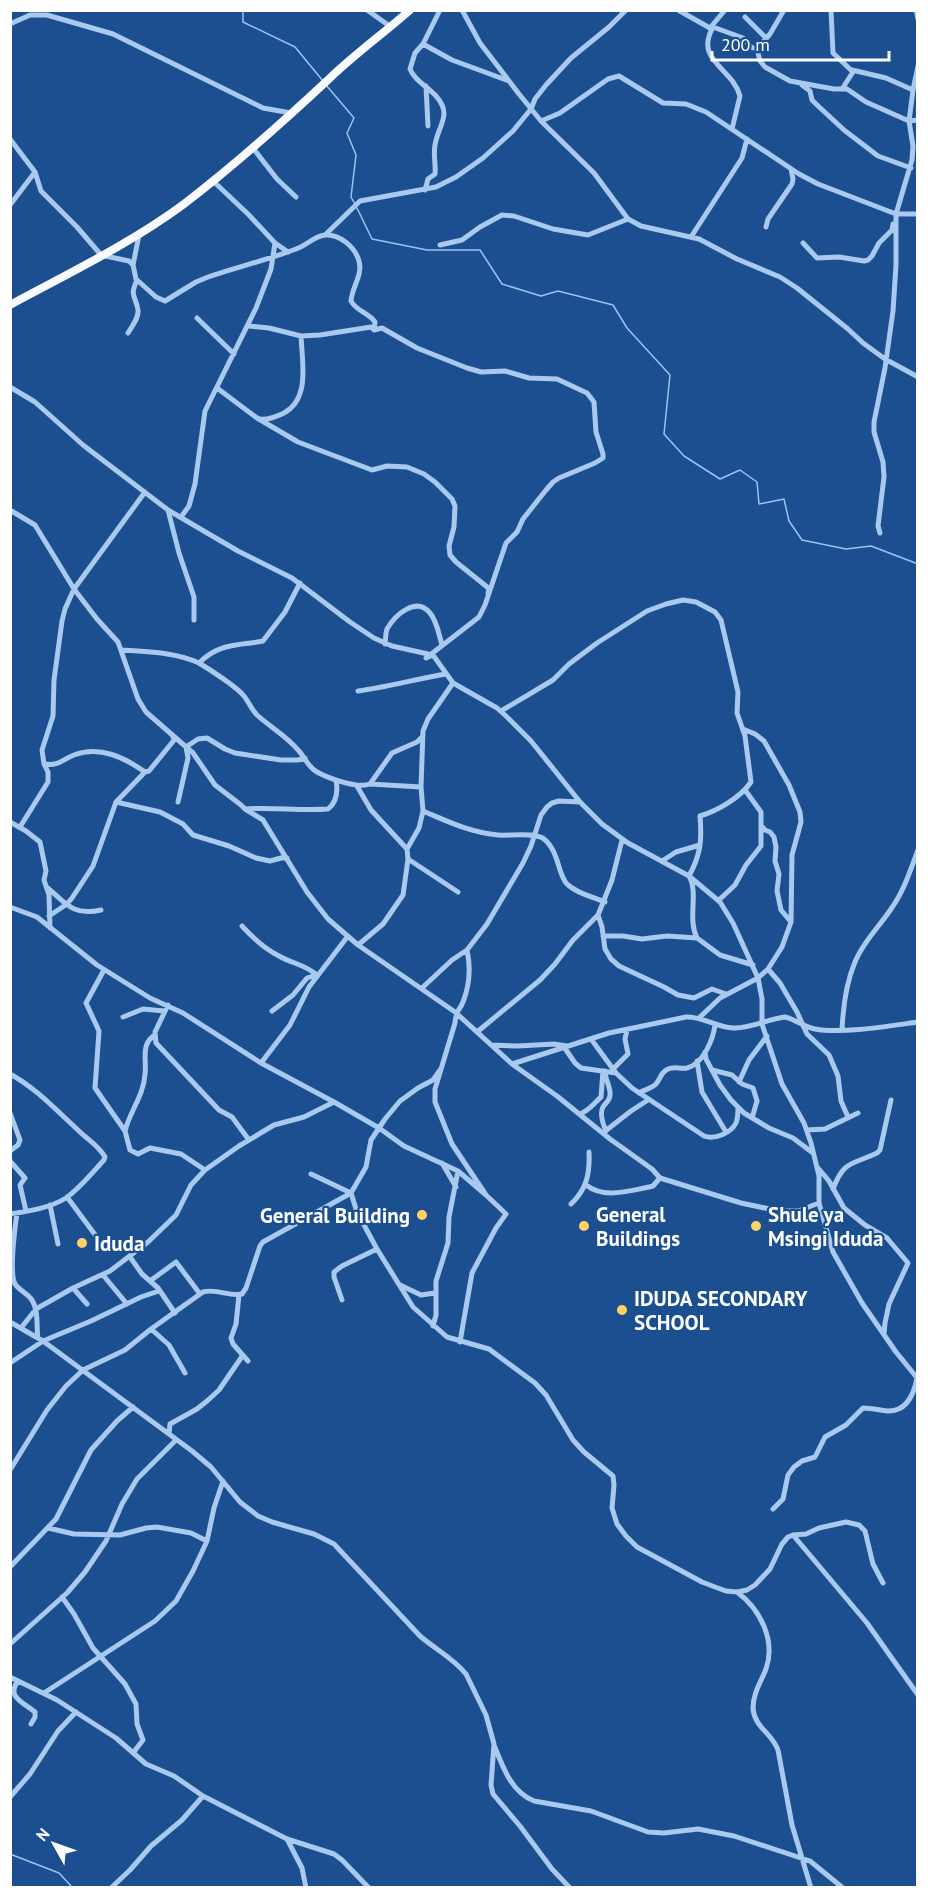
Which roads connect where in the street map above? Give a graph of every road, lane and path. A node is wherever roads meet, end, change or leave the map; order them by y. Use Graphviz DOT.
graph roads {
  1 [pos="367,10"];
  2 [pos="410,10"];
  3 [pos="440,10"];
  4 [pos="462,10"];
  5 [pos="626,10"];
  6 [pos="678,10"];
  7 [pos="725,10"];
  8 [pos="784,10"];
  9 [pos="831,10"];
  10 [pos="916,10"];
  11 [pos="745,17"];
  12 [pos="918,19"];
  13 [pos="10,24"];
  14 [pos="391,27"];
  15 [pos="713,27"];
  16 [pos="766,38"];
  17 [pos="423,44"];
  18 [pos="757,49"];
  19 [pos="917,67"];
  20 [pos="852,70"];
  21 [pos="509,81"];
  22 [pos="795,83"];
  23 [pos="426,86"];
  24 [pos="842,90"];
  25 [pos="913,90"];
  26 [pos="531,109"];
  27 [pos="293,113"];
  28 [pos="918,120"];
  29 [pos="542,121"];
  30 [pos="909,122"];
  31 [pos="428,126"];
  32 [pos="732,129"];
  33 [pos="10,139"];
  34 [pos="747,139"];
  35 [pos="253,148"];
  36 [pos="910,168"];
  37 [pos="791,169"];
  38 [pos="35,171"];
  39 [pos="213,181"];
  40 [pos="425,190"];
  41 [pos="296,197"];
  42 [pos="10,205"];
  43 [pos="896,214"];
  44 [pos="918,214"];
  45 [pos="628,219"];
  46 [pos="766,227"];
  47 [pos="139,235"];
  48 [pos="325,235"];
  49 [pos="690,237"];
  50 [pos="275,243"];
  51 [pos="803,243"];
  52 [pos="440,245"];
  53 [pos="288,252"];
  54 [pos="101,255"];
  55 [pos="273,257"];
  56 [pos="133,265"];
  57 [pos="136,280"];
  58 [pos="10,305"];
  59 [pos="197,318"];
  60 [pos="249,326"];
  61 [pos="374,330"];
  62 [pos="128,333"];
  63 [pos="301,336"];
  64 [pos="234,354"];
  65 [pos="885,359"];
  66 [pos="918,377"];
  67 [pos="10,387"];
  68 [pos="217,388"];
  69 [pos="257,418"];
  70 [pos="145,492"];
  71 [pos="10,510"];
  72 [pos="168,510"];
  73 [pos="182,517"];
  74 [pos="880,533"];
  75 [pos="300,583"];
  76 [pos="74,589"];
  77 [pos="488,597"];
  78 [pos="194,621"];
  79 [pos="385,644"];
  80 [pos="442,645"];
  81 [pos="122,650"];
  82 [pos="426,658"];
  83 [pos="199,663"];
  84 [pos="446,674"];
  85 [pos="453,683"];
  86 [pos="358,691"];
  87 [pos="501,711"];
  88 [pos="742,729"];
  89 [pos="172,736"];
  90 [pos="422,737"];
  91 [pos="186,747"];
  92 [pos="304,758"];
  93 [pos="44,764"];
  94 [pos="145,772"];
  95 [pos="336,780"];
  96 [pos="370,784"];
  97 [pos="357,786"];
  98 [pos="421,787"];
  99 [pos="745,790"];
  100 [pos="116,802"];
  101 [pos="178,802"];
  102 [pos="580,802"];
  103 [pos="245,809"];
  104 [pos="423,811"];
  105 [pos="10,822"];
  106 [pos="760,825"];
  107 [pos="20,827"];
  108 [pos="535,836"];
  109 [pos="622,840"];
  110 [pos="700,845"];
  111 [pos="407,849"];
  112 [pos="918,850"];
  113 [pos="287,858"];
  114 [pos="408,859"];
  115 [pos="662,861"];
  116 [pos="689,876"];
  117 [pos="47,886"];
  118 [pos="458,892"];
  119 [pos="719,900"];
  120 [pos="605,902"];
  121 [pos="68,904"];
  122 [pos="10,907"];
  123 [pos="100,910"];
  124 [pos="598,915"];
  125 [pos="49,916"];
  126 [pos="791,922"];
  127 [pos="242,926"];
  128 [pos="50,928"];
  129 [pos="348,936"];
  130 [pos="603,936"];
  131 [pos="697,938"];
  132 [pos="358,945"];
  133 [pos="467,950"];
  134 [pos="753,965"];
  135 [pos="768,969"];
  136 [pos="104,970"];
  137 [pos="317,975"];
  138 [pos="758,978"];
  139 [pos="422,988"];
  140 [pos="726,994"];
  141 [pos="168,1005"];
  142 [pos="164,1011"];
  143 [pos="272,1011"];
  144 [pos="455,1012"];
  145 [pos="123,1017"];
  146 [pos="699,1018"];
  147 [pos="918,1022"];
  148 [pos="762,1024"];
  149 [pos="715,1025"];
  150 [pos="802,1025"];
  151 [pos="627,1030"];
  152 [pos="842,1030"];
  153 [pos="477,1032"];
  154 [pos="155,1035"];
  155 [pos="767,1036"];
  156 [pos="591,1039"];
  157 [pos="491,1044"];
  158 [pos="565,1047"];
  159 [pos="705,1052"];
  160 [pos="697,1061"];
  161 [pos="261,1063"];
  162 [pos="512,1064"];
  163 [pos="440,1070"];
  164 [pos="712,1070"];
  165 [pos="604,1071"];
  166 [pos="615,1071"];
  167 [pos="11,1075"];
  168 [pos="739,1082"];
  169 [pos="639,1093"];
  170 [pos="648,1100"];
  171 [pos="891,1100"];
  172 [pos="334,1102"];
  173 [pos="738,1107"];
  174 [pos="858,1113"];
  175 [pos="579,1114"];
  176 [pos="12,1117"];
  177 [pos="848,1117"];
  178 [pos="752,1118"];
  179 [pos="379,1128"];
  180 [pos="807,1130"];
  181 [pos="125,1131"];
  182 [pos="604,1132"];
  183 [pos="726,1132"];
  184 [pos="249,1140"];
  185 [pos="10,1150"];
  186 [pos="589,1152"];
  187 [pos="814,1154"];
  188 [pos="10,1161"];
  189 [pos="442,1162"];
  190 [pos="816,1166"];
  191 [pos="205,1170"];
  192 [pos="458,1171"];
  193 [pos="311,1174"];
  194 [pos="659,1179"];
  195 [pos="586,1185"];
  196 [pos="456,1187"];
  197 [pos="833,1189"];
  198 [pos="351,1193"];
  199 [pos="486,1195"];
  200 [pos="67,1197"];
  201 [pos="819,1203"];
  202 [pos="571,1204"];
  203 [pos="50,1206"];
  204 [pos="26,1211"];
  205 [pos="14,1213"];
  206 [pos="96,1236"];
  207 [pos="58,1244"];
  208 [pos="377,1249"];
  209 [pos="130,1257"];
  210 [pos="103,1275"];
  211 [pos="150,1281"];
  212 [pos="399,1284"];
  213 [pos="73,1288"];
  214 [pos="159,1291"];
  215 [pos="435,1293"];
  216 [pos="200,1294"];
  217 [pos="239,1295"];
  218 [pos="342,1300"];
  219 [pos="87,1304"];
  220 [pos="127,1304"];
  221 [pos="36,1309"];
  222 [pos="175,1314"];
  223 [pos="10,1322"];
  224 [pos="433,1326"];
  225 [pos="21,1328"];
  226 [pos="152,1329"];
  227 [pos="884,1336"];
  228 [pos="40,1339"];
  229 [pos="460,1342"];
  230 [pos="243,1355"];
  231 [pos="248,1361"];
  232 [pos="10,1363"];
  233 [pos="83,1370"];
  234 [pos="185,1373"];
  235 [pos="917,1378"];
  236 [pos="133,1407"];
  237 [pos="170,1424"];
  238 [pos="160,1427"];
  239 [pos="169,1434"];
  240 [pos="176,1440"];
  241 [pos="10,1470"];
  242 [pos="223,1481"];
  243 [pos="773,1509"];
  244 [pos="48,1528"];
  245 [pos="108,1534"];
  246 [pos="793,1534"];
  247 [pos="207,1541"];
  248 [pos="10,1567"];
  249 [pos="883,1583"];
  250 [pos="737,1592"];
  251 [pos="62,1597"];
  252 [pos="10,1644"];
  253 [pos="100,1656"];
  254 [pos="10,1677"];
  255 [pos="18,1681"];
  256 [pos="44,1693"];
  257 [pos="918,1695"];
  258 [pos="76,1712"];
  259 [pos="31,1724"];
  260 [pos="494,1743"];
  261 [pos="133,1753"];
  262 [pos="203,1796"];
  263 [pos="10,1797"];
  264 [pos="286,1839"];
  265 [pos="802,1859"];
  266 [pos="111,1887"];
  267 [pos="306,1887"];
  268 [pos="369,1887"];
  269 [pos="570,1887"];
  270 [pos="811,1887"];
  271 [pos="843,1887"];
  1 -- 14 [label="street"];
  2 -- 14 [label="highway"];
  3 -- 17 [label="street"];
  4 -- 21 [label="street"];
  5 -- 26 [label="street"];
  6 -- 15 [label="street"];
  7 -- 15 [label="street"];
  8 -- 16 [label="street"];
  9 -- 20 [label="street"];
  10 -- 12 [label="street"];
  11 -- 16 [label="street"];
  13 -- 27 [label="street"];
  14 -- 27 [label="highway"];
  15 -- 18 [label="street"];
  15 -- 32 [label="street"];
  16 -- 18 [label="street"];
  17 -- 21 [label="street"];
  17 -- 23 [label="street"];
  18 -- 22 [label="street"];
  19 -- 25 [label="street"];
  20 -- 24 [label="street"];
  20 -- 25 [label="street"];
  21 -- 26 [label="street"];
  22 -- 24 [label="street"];
  22 -- 36 [label="street"];
  23 -- 31 [label="street"];
  23 -- 40 [label="street"];
  24 -- 30 [label="street"];
  25 -- 30 [label="street"];
  26 -- 29 [label="street"];
  26 -- 40 [label="street"];
  27 -- 35 [label="highway"];
  28 -- 30 [label="street"];
  29 -- 32 [label="street"];
  29 -- 45 [label="street"];
  30 -- 36 [label="street"];
  32 -- 34 [label="street"];
  33 -- 38 [label="street"];
  34 -- 37 [label="street"];
  34 -- 49 [label="street"];
  35 -- 39 [label="highway"];
  35 -- 41 [label="street"];
  36 -- 43 [label="street"];
  37 -- 43 [label="street"];
  37 -- 46 [label="street"];
  38 -- 42 [label="street"];
  38 -- 54 [label="street"];
  39 -- 47 [label="highway"];
  39 -- 50 [label="street"];
  40 -- 48 [label="street"];
  43 -- 44 [label="street"];
  43 -- 51 [label="street"];
  43 -- 65 [label="street"];
  45 -- 49 [label="street"];
  45 -- 52 [label="street"];
  47 -- 54 [label="highway"];
  47 -- 56 [label="street"];
  48 -- 53 [label="street"];
  48 -- 61 [label="street"];
  49 -- 65 [label="street"];
  50 -- 53 [label="street"];
  50 -- 55 [label="street"];
  53 -- 55 [label="street"];
  54 -- 56 [label="street"];
  54 -- 58 [label="highway"];
  55 -- 57 [label="street"];
  55 -- 60 [label="street"];
  56 -- 57 [label="street"];
  57 -- 62 [label="street"];
  59 -- 64 [label="street"];
  60 -- 63 [label="street"];
  60 -- 64 [label="street"];
  61 -- 63 [label="street"];
  61 -- 77 [label="street"];
  63 -- 69 [label="street"];
  64 -- 68 [label="street"];
  65 -- 66 [label="street"];
  65 -- 74 [label="street"];
  67 -- 70 [label="street"];
  68 -- 69 [label="street"];
  68 -- 73 [label="street"];
  69 -- 77 [label="street"];
  70 -- 72 [label="street"];
  70 -- 76 [label="street"];
  71 -- 76 [label="street"];
  72 -- 73 [label="street"];
  72 -- 78 [label="street"];
  73 -- 75 [label="street"];
  75 -- 79 [label="street"];
  75 -- 83 [label="street"];
  76 -- 81 [label="street"];
  76 -- 93 [label="street"];
  77 -- 80 [label="street"];
  79 -- 80 [label="street"];
  79 -- 82 [label="street"];
  80 -- 82 [label="street"];
  81 -- 83 [label="street"];
  81 -- 89 [label="street"];
  82 -- 84 [label="street"];
  83 -- 92 [label="street"];
  84 -- 85 [label="street"];
  84 -- 86 [label="street"];
  85 -- 87 [label="street"];
  85 -- 90 [label="street"];
  87 -- 88 [label="street"];
  87 -- 102 [label="street"];
  88 -- 99 [label="street"];
  88 -- 126 [label="street"];
  89 -- 91 [label="street"];
  89 -- 94 [label="street"];
  90 -- 96 [label="street"];
  90 -- 98 [label="street"];
  91 -- 92 [label="street"];
  91 -- 101 [label="street"];
  91 -- 103 [label="street"];
  92 -- 95 [label="street"];
  93 -- 94 [label="street"];
  93 -- 107 [label="street"];
  94 -- 100 [label="street"];
  95 -- 97 [label="street"];
  95 -- 103 [label="street"];
  96 -- 97 [label="street"];
  96 -- 98 [label="street"];
  97 -- 111 [label="street"];
  98 -- 104 [label="street"];
  99 -- 106 [label="street"];
  99 -- 110 [label="street"];
  100 -- 113 [label="street"];
  100 -- 121 [label="street"];
  102 -- 108 [label="street"];
  102 -- 109 [label="street"];
  103 -- 113 [label="street"];
  104 -- 108 [label="street"];
  104 -- 111 [label="street"];
  105 -- 107 [label="street"];
  106 -- 119 [label="street"];
  106 -- 126 [label="street"];
  107 -- 117 [label="street"];
  108 -- 120 [label="street"];
  108 -- 133 [label="street"];
  109 -- 115 [label="street"];
  109 -- 120 [label="street"];
  110 -- 115 [label="street"];
  110 -- 116 [label="street"];
  111 -- 114 [label="street"];
  112 -- 152 [label="street"];
  113 -- 129 [label="street"];
  114 -- 118 [label="street"];
  114 -- 132 [label="street"];
  115 -- 116 [label="street"];
  116 -- 119 [label="street"];
  116 -- 131 [label="street"];
  117 -- 121 [label="street"];
  117 -- 125 [label="street"];
  119 -- 134 [label="street"];
  120 -- 124 [label="street"];
  121 -- 123 [label="street"];
  121 -- 125 [label="street"];
  122 -- 128 [label="street"];
  124 -- 130 [label="street"];
  124 -- 153 [label="street"];
  125 -- 128 [label="street"];
  126 -- 135 [label="street"];
  127 -- 137 [label="street"];
  128 -- 136 [label="street"];
  129 -- 132 [label="street"];
  129 -- 137 [label="street"];
  130 -- 131 [label="street"];
  130 -- 140 [label="street"];
  131 -- 134 [label="street"];
  132 -- 139 [label="street"];
  133 -- 139 [label="street"];
  133 -- 144 [label="street"];
  134 -- 138 [label="street"];
  135 -- 138 [label="street"];
  135 -- 150 [label="street"];
  136 -- 141 [label="street"];
  136 -- 181 [label="street"];
  137 -- 143 [label="street"];
  137 -- 161 [label="street"];
  138 -- 140 [label="street"];
  138 -- 148 [label="street"];
  139 -- 144 [label="street"];
  140 -- 146 [label="street"];
  141 -- 142 [label="street"];
  141 -- 161 [label="street"];
  142 -- 145 [label="street"];
  142 -- 154 [label="street"];
  144 -- 153 [label="street"];
  144 -- 163 [label="street"];
  146 -- 149 [label="street"];
  146 -- 151 [label="street"];
  147 -- 152 [label="street"];
  148 -- 149 [label="street"];
  148 -- 150 [label="street"];
  148 -- 155 [label="street"];
  149 -- 159 [label="street"];
  150 -- 152 [label="street"];
  150 -- 177 [label="street"];
  151 -- 156 [label="street"];
  151 -- 166 [label="street"];
  153 -- 157 [label="street"];
  154 -- 181 [label="street"];
  154 -- 184 [label="street"];
  155 -- 168 [label="street"];
  155 -- 180 [label="street"];
  156 -- 158 [label="street"];
  156 -- 166 [label="street"];
  157 -- 158 [label="street"];
  157 -- 162 [label="street"];
  158 -- 162 [label="street"];
  158 -- 165 [label="street"];
  159 -- 160 [label="street"];
  159 -- 164 [label="street"];
  160 -- 169 [label="street"];
  160 -- 183 [label="street"];
  161 -- 172 [label="street"];
  162 -- 175 [label="street"];
  163 -- 179 [label="street"];
  163 -- 199 [label="street"];
  164 -- 168 [label="street"];
  164 -- 173 [label="street"];
  165 -- 166 [label="street"];
  165 -- 175 [label="street"];
  165 -- 182 [label="street"];
  166 -- 169 [label="street"];
  167 -- 200 [label="street"];
  168 -- 178 [label="street"];
  169 -- 170 [label="street"];
  170 -- 182 [label="street"];
  170 -- 183 [label="street"];
  171 -- 197 [label="street"];
  172 -- 179 [label="street"];
  172 -- 184 [label="street"];
  173 -- 178 [label="street"];
  173 -- 183 [label="street"];
  174 -- 177 [label="street"];
  175 -- 182 [label="street"];
  176 -- 185 [label="street"];
  177 -- 180 [label="street"];
  178 -- 187 [label="street"];
  179 -- 189 [label="street"];
  179 -- 198 [label="street"];
  180 -- 187 [label="street"];
  181 -- 191 [label="street"];
  182 -- 201 [label="street"];
  184 -- 191 [label="street"];
  186 -- 195 [label="street"];
  187 -- 190 [label="street"];
  188 -- 204 [label="street"];
  189 -- 192 [label="street"];
  189 -- 196 [label="street"];
  190 -- 197 [label="street"];
  190 -- 201 [label="street"];
  191 -- 209 [label="street"];
  192 -- 196 [label="street"];
  192 -- 199 [label="street"];
  193 -- 198 [label="street"];
  194 -- 195 [label="street"];
  195 -- 202 [label="street"];
  196 -- 215 [label="street"];
  197 -- 227 [label="street"];
  198 -- 208 [label="street"];
  198 -- 217 [label="street"];
  199 -- 229 [label="street"];
  200 -- 203 [label="street"];
  200 -- 206 [label="street"];
  201 -- 227 [label="street"];
  203 -- 204 [label="street"];
  203 -- 207 [label="street"];
  204 -- 205 [label="street"];
  205 -- 221 [label="street"];
  208 -- 212 [label="street"];
  208 -- 218 [label="street"];
  209 -- 210 [label="street"];
  209 -- 211 [label="street"];
  210 -- 213 [label="street"];
  210 -- 220 [label="street"];
  211 -- 214 [label="street"];
  211 -- 216 [label="street"];
  212 -- 215 [label="street"];
  212 -- 224 [label="street"];
  213 -- 219 [label="street"];
  213 -- 221 [label="street"];
  214 -- 220 [label="street"];
  214 -- 222 [label="street"];
  215 -- 224 [label="street"];
  216 -- 217 [label="street"];
  216 -- 222 [label="street"];
  217 -- 230 [label="street"];
  220 -- 228 [label="street"];
  221 -- 225 [label="street"];
  221 -- 228 [label="street"];
  222 -- 226 [label="street"];
  223 -- 225 [label="street"];
  224 -- 229 [label="street"];
  225 -- 228 [label="street"];
  226 -- 233 [label="street"];
  226 -- 234 [label="street"];
  227 -- 235 [label="street"];
  228 -- 232 [label="street"];
  228 -- 233 [label="street"];
  229 -- 250 [label="street"];
  230 -- 231 [label="street"];
  230 -- 237 [label="street"];
  233 -- 236 [label="street"];
  233 -- 241 [label="street"];
  235 -- 243 [label="street"];
  236 -- 238 [label="street"];
  236 -- 244 [label="street"];
  237 -- 238 [label="street"];
  237 -- 239 [label="street"];
  238 -- 239 [label="street"];
  239 -- 240 [label="street"];
  240 -- 242 [label="street"];
  240 -- 245 [label="street"];
  242 -- 247 [label="street"];
  242 -- 260 [label="street"];
  244 -- 245 [label="street"];
  244 -- 248 [label="street"];
  245 -- 247 [label="street"];
  245 -- 251 [label="street"];
  246 -- 249 [label="street"];
  246 -- 250 [label="street"];
  246 -- 257 [label="street"];
  247 -- 253 [label="street"];
  250 -- 265 [label="street"];
  251 -- 252 [label="street"];
  251 -- 253 [label="street"];
  253 -- 256 [label="street"];
  253 -- 261 [label="street"];
  254 -- 255 [label="street"];
  255 -- 256 [label="street"];
  255 -- 259 [label="street"];
  256 -- 258 [label="street"];
  258 -- 261 [label="street"];
  258 -- 263 [label="street"];
  260 -- 265 [label="street"];
  260 -- 269 [label="street"];
  261 -- 262 [label="street"];
  262 -- 264 [label="street"];
  262 -- 266 [label="street"];
  264 -- 267 [label="street"];
  264 -- 268 [label="street"];
  265 -- 270 [label="street"];
  265 -- 271 [label="street"];
}
